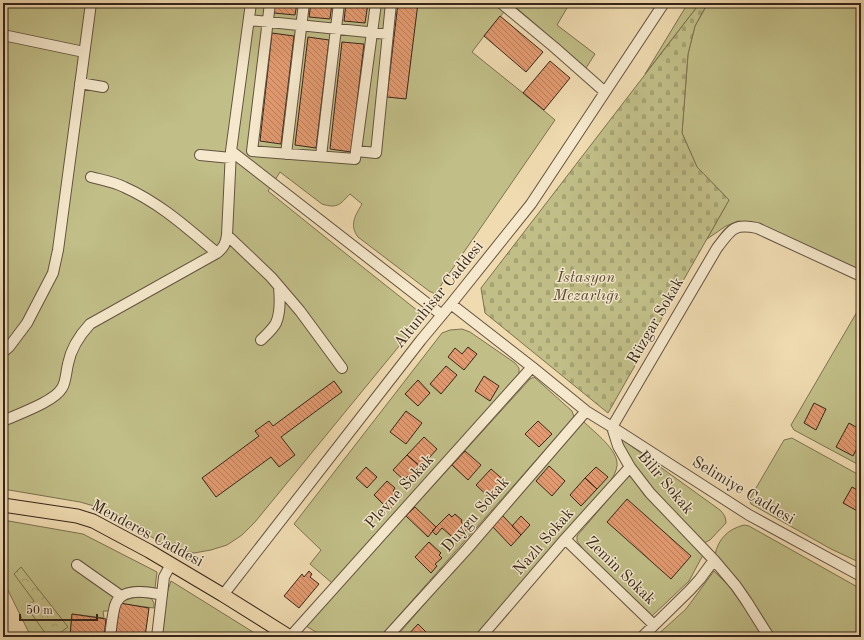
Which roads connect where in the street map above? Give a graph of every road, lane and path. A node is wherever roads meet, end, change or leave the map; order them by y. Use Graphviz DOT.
graph roads {
  1 [pos="91,3"];
  2 [pos="251,3"];
  3 [pos="270,3"];
  4 [pos="304,3"];
  5 [pos="340,3"];
  6 [pos="376,3"];
  7 [pos="390,3"];
  8 [pos="500,3"];
  9 [pos="664,3"];
  10 [pos="249,20"];
  11 [pos="268,22"];
  12 [pos="302,26"];
  13 [pos="336,29"];
  14 [pos="372,33"];
  15 [pos="388,34"];
  16 [pos="3,35"];
  17 [pos="84,52"];
  18 [pos="80,83"];
  19 [pos="103,87"];
  20 [pos="605,92"];
  21 [pos="356,151"];
  22 [pos="231,154"];
  23 [pos="286,154"];
  24 [pos="200,155"];
  25 [pos="321,156"];
  26 [pos="91,177"];
  27 [pos="227,236"];
  28 [pos="217,254"];
  29 [pos="861,276"];
  30 [pos="279,287"];
  31 [pos="451,304"];
  32 [pos="442,315"];
  33 [pos="261,340"];
  34 [pos="3,352"];
  35 [pos="342,368"];
  36 [pos="532,368"];
  37 [pos="586,411"];
  38 [pos="3,421"];
  39 [pos="612,426"];
  40 [pos="630,467"];
  41 [pos="3,505"];
  42 [pos="565,540"];
  43 [pos="714,560"];
  44 [pos="171,564"];
  45 [pos="78,565"];
  46 [pos="861,576"];
  47 [pos="162,594"];
  48 [pos="223,595"];
  49 [pos="121,596"];
  50 [pos="654,625"];
  51 [pos="110,637"];
  52 [pos="157,637"];
  53 [pos="290,637"];
  54 [pos="387,637"];
  55 [pos="481,637"];
  56 [pos="642,637"];
  57 [pos="769,637"];
  1 -- 17 [label="street"];
  2 -- 10 [label="street"];
  3 -- 11 [label="street"];
  4 -- 12 [label="street"];
  5 -- 13 [label="street"];
  6 -- 14 [label="street"];
  7 -- 15 [label="street"];
  8 -- 20 [label="street"];
  9 -- 20 [label="street, Altunhisar Caddesi"];
  10 -- 11 [label="street"];
  10 -- 22 [label="street"];
  11 -- 12 [label="street"];
  11 -- 23 [label="street"];
  12 -- 13 [label="street"];
  12 -- 23 [label="street"];
  13 -- 14 [label="street"];
  13 -- 25 [label="street"];
  14 -- 15 [label="street"];
  14 -- 21 [label="street"];
  15 -- 21 [label="street"];
  16 -- 17 [label="street"];
  17 -- 18 [label="street"];
  18 -- 19 [label="street"];
  18 -- 34 [label="street"];
  20 -- 31 [label="street, Altunhisar Caddesi"];
  21 -- 25 [label="street"];
  22 -- 24 [label="street"];
  22 -- 27 [label="street"];
  22 -- 32 [label="street"];
  23 -- 25 [label="street"];
  26 -- 28 [label="street"];
  27 -- 28 [label="street"];
  27 -- 30 [label="street"];
  28 -- 38 [label="street"];
  29 -- 39 [label="street, Rüzgar Sokak"];
  30 -- 33 [label="street"];
  30 -- 35 [label="street"];
  31 -- 32 [label="street, Altunhisar Caddesi"];
  31 -- 36 [label="street"];
  32 -- 48 [label="street, Altunhisar Caddesi"];
  36 -- 37 [label="street"];
  36 -- 53 [label="street, Plevne Sokak"];
  37 -- 39 [label="street"];
  37 -- 54 [label="street, Duygu Sokak"];
  39 -- 40 [label="street, Bilir Sokak"];
  39 -- 46 [label="street, Selimiye Caddesi"];
  40 -- 42 [label="street, Nazlı Sokak"];
  40 -- 43 [label="street, Bilir Sokak"];
  41 -- 44 [label="main road, Menderes Caddesi"];
  42 -- 50 [label="street, Zemin Sokak"];
  42 -- 55 [label="street, Nazlı Sokak"];
  43 -- 50 [label="street"];
  43 -- 57 [label="street, Bilir Sokak"];
  44 -- 47 [label="street"];
  44 -- 48 [label="main road, Menderes Caddesi"];
  45 -- 49 [label="street"];
  47 -- 49 [label="street"];
  47 -- 52 [label="street"];
  48 -- 53 [label="main road, Menderes Caddesi"];
  49 -- 51 [label="street"];
  50 -- 56 [label="street"];
}
